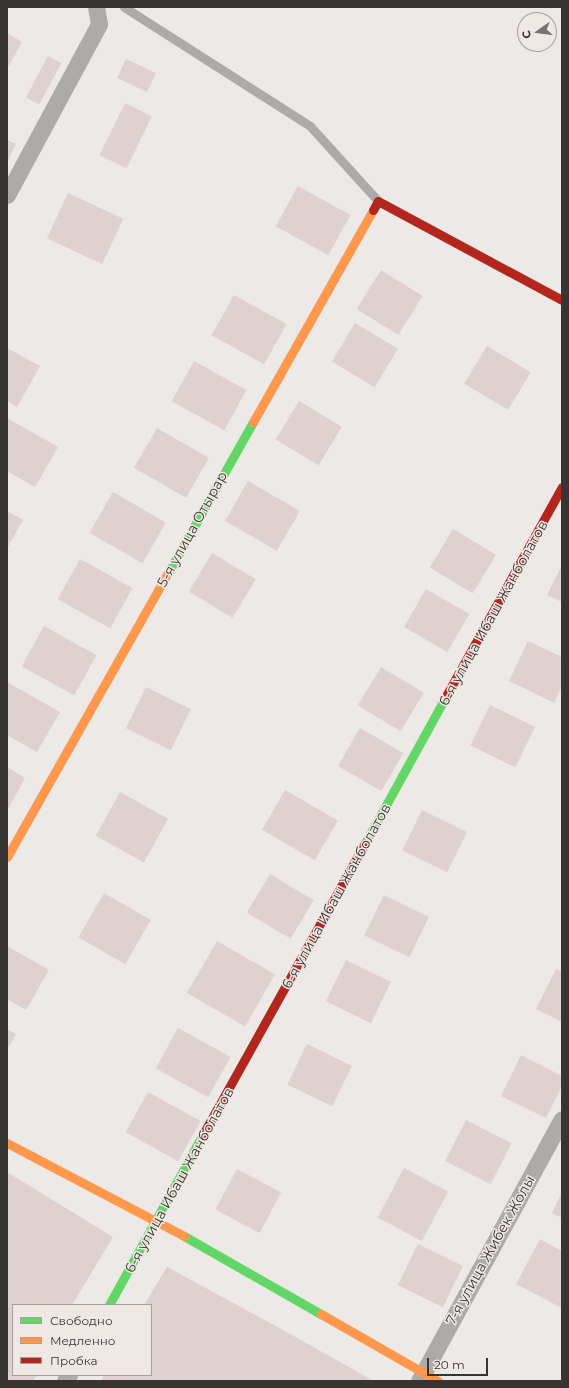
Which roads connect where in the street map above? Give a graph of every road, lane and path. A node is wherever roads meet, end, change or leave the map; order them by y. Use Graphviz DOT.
graph roads {
  1 [pos="96,7"];
  2 [pos="124,7"];
  3 [pos="7,195"];
  4 [pos="378,200"];
  5 [pos="562,300"];
  6 [pos="562,487"];
  7 [pos="7,857"];
  8 [pos="562,1119"];
  9 [pos="7,1143"];
  10 [pos="157,1221"];
  11 [pos="110,1304"];
  12 [pos="421,1377"];
  13 [pos="438,1381"];
  1 -- 3 [label="street"];
  2 -- 4 [label="lane"];
  4 -- 5 [label="street"];
  4 -- 7 [label="street, 5-я улица Отырар"];
  6 -- 10 [label="street, 6-я улица Ибаш Жанболатов"];
  8 -- 12 [label="street, 7-я улица Жибек Жолы"];
  9 -- 10 [label="street"];
  10 -- 11 [label="street, 6-я улица Ибаш Жанболатов"];
  10 -- 12 [label="street"];
  12 -- 13 [label="street"];
}
